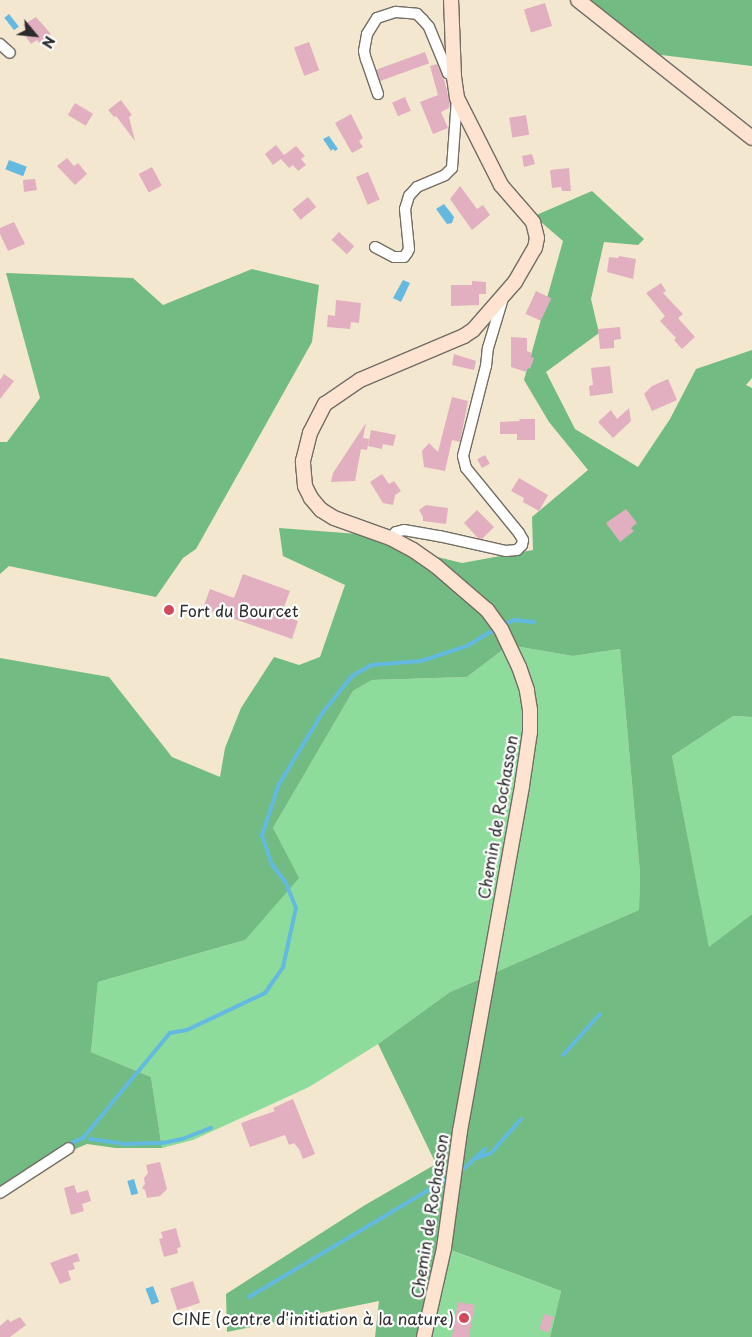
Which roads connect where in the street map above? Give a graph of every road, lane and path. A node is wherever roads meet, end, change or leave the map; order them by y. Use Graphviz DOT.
graph roads {
  1 [pos="451,0"];
  2 [pos="578,0"];
  3 [pos="0,44"];
  4 [pos="10,53"];
  5 [pos="454,77"];
  6 [pos="378,94"];
  7 [pos="457,98"];
  8 [pos="752,138"];
  9 [pos="375,247"];
  10 [pos="505,293"];
  11 [pos="390,538"];
  12 [pos="69,1148"];
  13 [pos="0,1193"];
  14 [pos="424,1337"];
  1 -- 5 [label="street, Chemin de Rochasson"];
  2 -- 8 [label="street"];
  3 -- 4 [label="street"];
  5 -- 6 [label="street, Chemin de Rochasson"];
  5 -- 7 [label="street, Chemin de Rochasson"];
  7 -- 9 [label="street, Chemin de Rochasson"];
  7 -- 10 [label="street, Chemin de Rochasson"];
  10 -- 11 [label="street, Chemin de Rochasson"];
  10 -- 11 [label="street"];
  11 -- 14 [label="street, Chemin de Rochasson"];
  12 -- 13 [label="street"];
}
